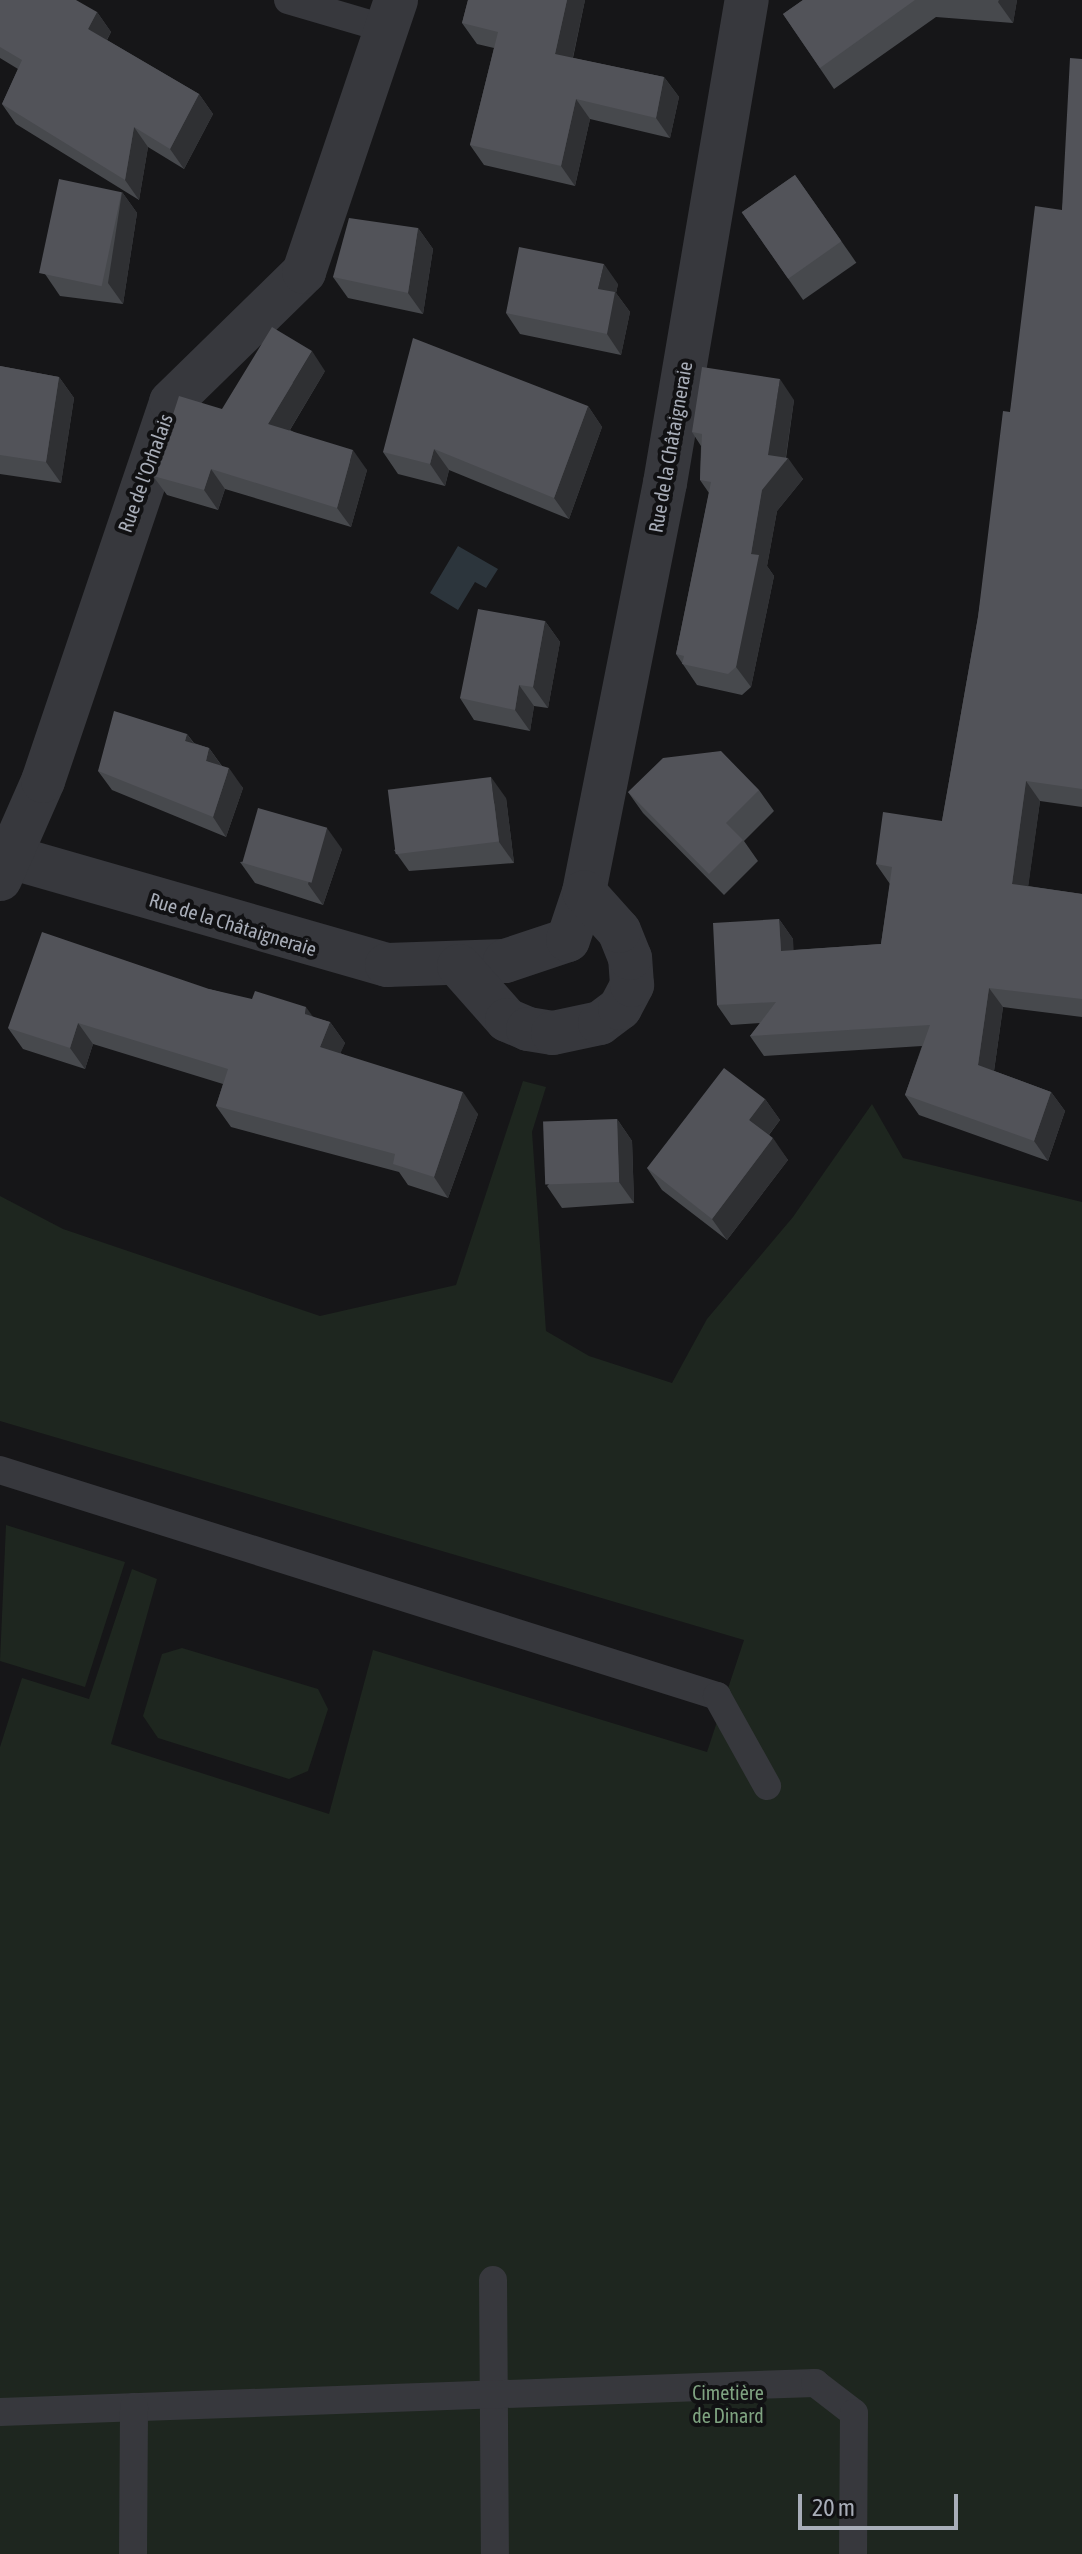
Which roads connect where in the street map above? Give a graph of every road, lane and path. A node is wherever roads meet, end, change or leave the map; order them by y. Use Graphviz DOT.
graph roads {
  1 [pos="288,0"];
  2 [pos="747,0"];
  3 [pos="393,15"];
  4 [pos="4,864"];
  5 [pos="584,892"];
  6 [pos="459,966"];
  7 [pos="0,1470"];
  8 [pos="767,1786"];
  9 [pos="493,2280"];
  10 [pos="492,2396"];
  11 [pos="134,2407"];
  12 [pos="0,2412"];
  13 [pos="133,2554"];
  14 [pos="495,2554"];
  15 [pos="853,2554"];
  1 -- 3 [label="lane"];
  2 -- 5 [label="street, Rue de la Châtaigneraie"];
  3 -- 4 [label="street, Rue de l'Orhalais"];
  4 -- 6 [label="street, Rue de la Châtaigneraie"];
  5 -- 6 [label="street, Rue de la Châtaigneraie"];
  5 -- 6 [label="street"];
  7 -- 8 [label="lane"];
  9 -- 10 [label="lane"];
  10 -- 11 [label="lane"];
  10 -- 14 [label="lane"];
  10 -- 15 [label="lane"];
  11 -- 12 [label="lane"];
  11 -- 13 [label="lane"];
}
